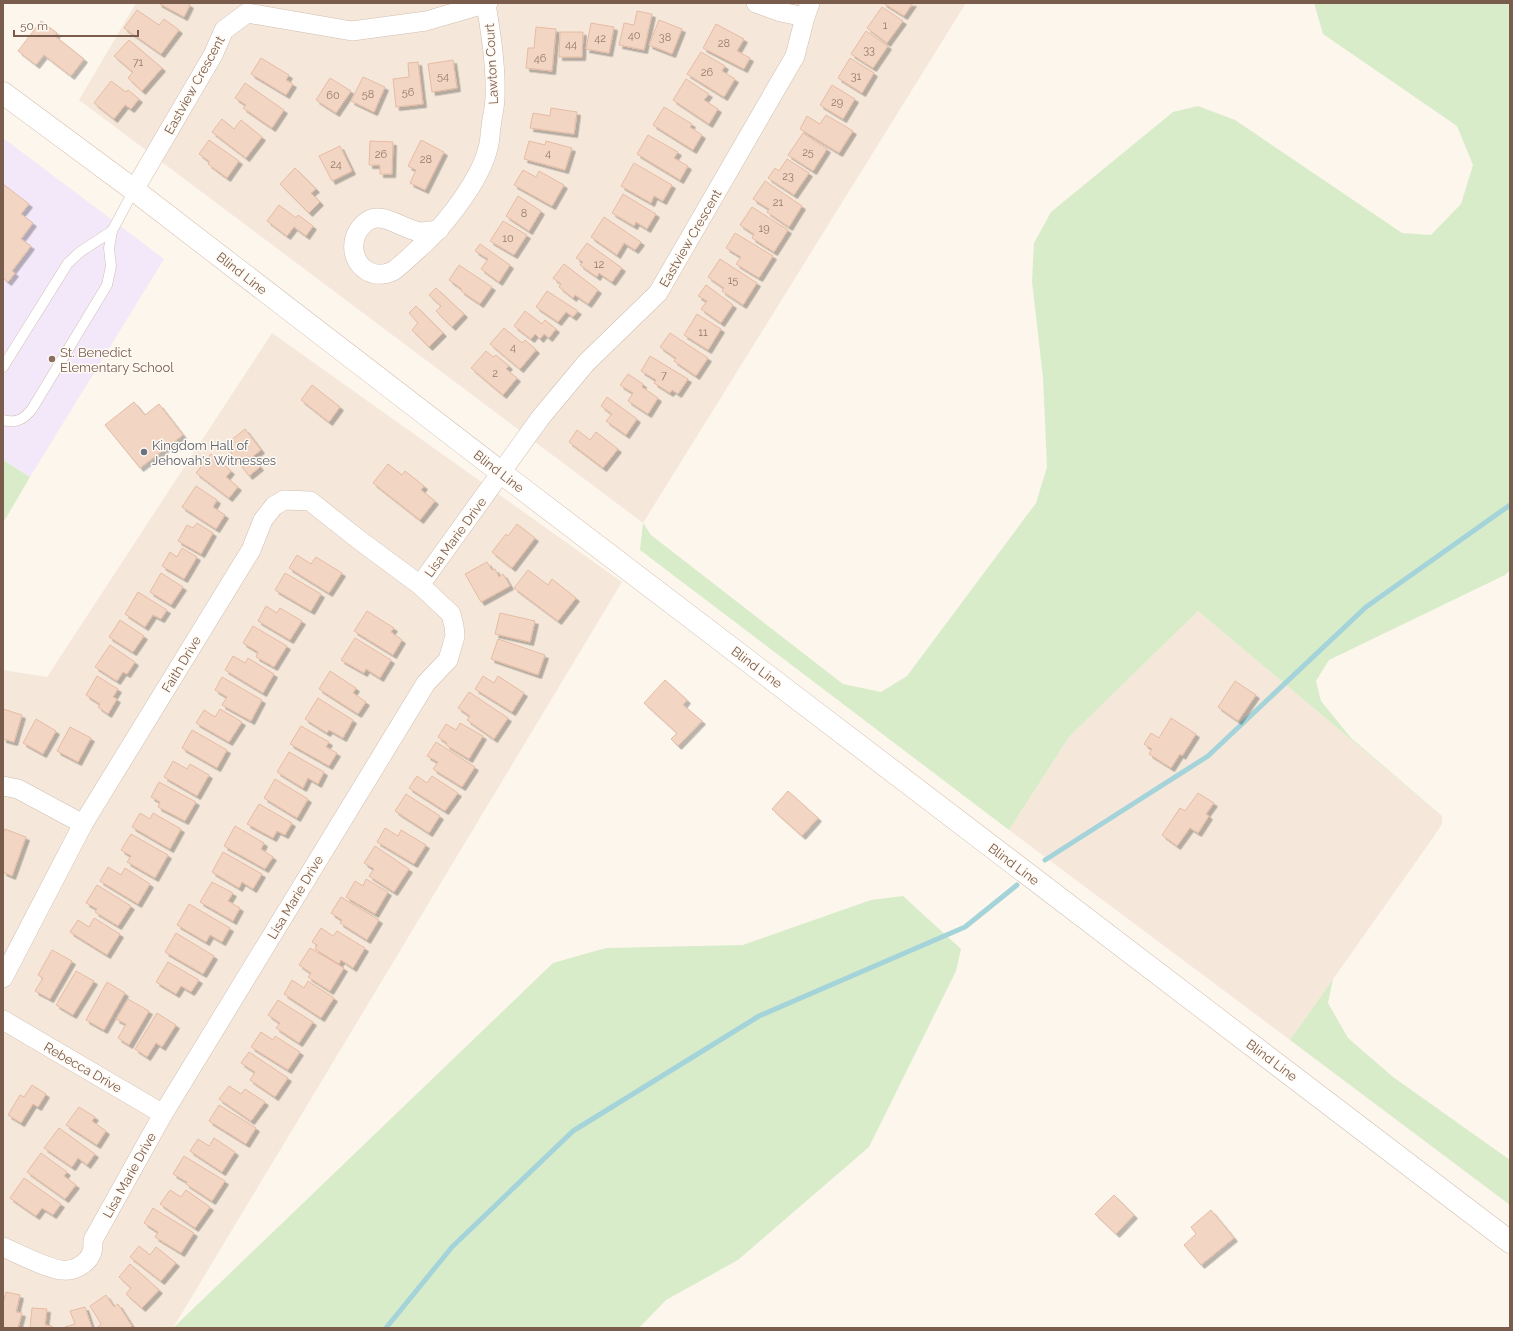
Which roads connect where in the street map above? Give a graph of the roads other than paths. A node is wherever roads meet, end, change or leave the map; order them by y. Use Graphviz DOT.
graph roads {
  1 [pos="487,3"];
  2 [pos="756,3"];
  3 [pos="808,10"];
  4 [pos="3,93"];
  5 [pos="134,190"];
  6 [pos="439,230"];
  7 [pos="112,231"];
  8 [pos="3,367"];
  9 [pos="3,420"];
  10 [pos="501,472"];
  11 [pos="420,585"];
  12 [pos="3,786"];
  13 [pos="83,824"];
  14 [pos="3,978"];
  15 [pos="3,1020"];
  16 [pos="163,1114"];
  17 [pos="1510,1242"];
  18 [pos="3,1247"];
  1 -- 5 [label="street, Eastview Crescent"];
  1 -- 6 [label="street, Lawton Court"];
  2 -- 3 [label="street, Eastview Crescent"];
  3 -- 10 [label="street, Eastview Crescent"];
  4 -- 5 [label="street, Blind Line"];
  5 -- 7 [label="lane"];
  5 -- 10 [label="street, Blind Line"];
  7 -- 8 [label="lane"];
  7 -- 9 [label="lane"];
  10 -- 11 [label="street, Lisa Marie Drive"];
  10 -- 17 [label="street, Blind Line"];
  11 -- 13 [label="street, Faith Drive"];
  11 -- 16 [label="street, Lisa Marie Drive"];
  12 -- 13 [label="street"];
  13 -- 14 [label="street, Faith Drive"];
  15 -- 16 [label="street, Rebecca Drive"];
  16 -- 18 [label="street, Lisa Marie Drive"];
}
